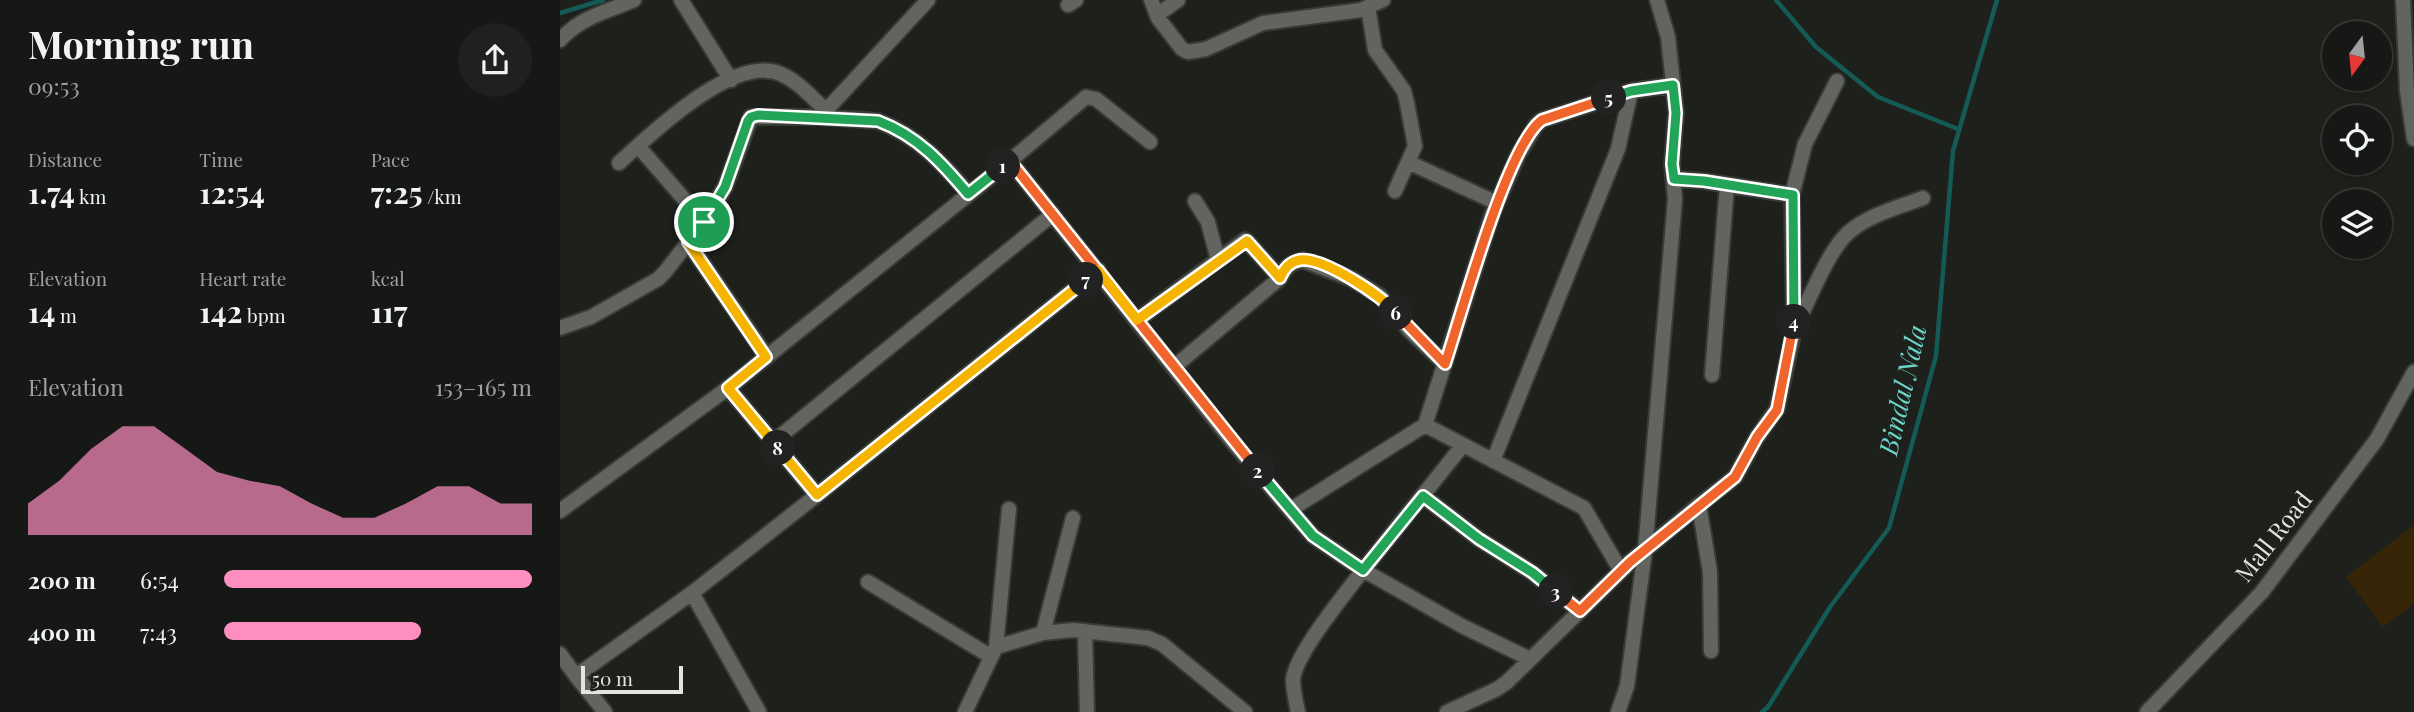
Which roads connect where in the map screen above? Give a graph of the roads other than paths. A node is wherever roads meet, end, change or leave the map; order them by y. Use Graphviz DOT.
graph roads {
  1 [pos="634,0"];
  2 [pos="681,0"];
  3 [pos="928,0"];
  4 [pos="1151,0"];
  5 [pos="1178,0"];
  6 [pos="1383,0"];
  7 [pos="1657,0"];
  8 [pos="2403,0"];
  9 [pos="1368,7"];
  10 [pos="1157,15"];
  11 [pos="560,40"];
  12 [pos="731,80"];
  13 [pos="1837,81"];
  14 [pos="1673,85"];
  15 [pos="1631,91"];
  16 [pos="823,114"];
  17 [pos="2414,139"];
  18 [pos="1150,142"];
  19 [pos="638,146"];
  20 [pos="1010,161"];
  21 [pos="1408,162"];
  22 [pos="619,163"];
  23 [pos="1674,179"];
  24 [pos="1727,185"];
  25 [pos="1395,191"];
  26 [pos="968,194"];
  27 [pos="1793,195"];
  28 [pos="1923,198"];
  29 [pos="1195,201"];
  30 [pos="1497,203"];
  31 [pos="1053,214"];
  32 [pos="704,222"];
  33 [pos="688,242"];
  34 [pos="1217,260"];
  35 [pos="1098,270"];
  36 [pos="1280,278"];
  37 [pos="1137,320"];
  38 [pos="560,328"];
  39 [pos="1794,330"];
  40 [pos="766,357"];
  41 [pos="1445,364"];
  42 [pos="1174,367"];
  43 [pos="2414,372"];
  44 [pos="1712,375"];
  45 [pos="728,388"];
  46 [pos="1425,425"];
  47 [pos="773,442"];
  48 [pos="1463,445"];
  49 [pos="1493,461"];
  50 [pos="817,495"];
  51 [pos="1423,496"];
  52 [pos="1699,505"];
  53 [pos="1009,509"];
  54 [pos="1290,510"];
  55 [pos="560,511"];
  56 [pos="1073,518"];
  57 [pos="1645,551"];
  58 [pos="1363,570"];
  59 [pos="1621,571"];
  60 [pos="868,582"];
  61 [pos="692,593"];
  62 [pos="1580,611"];
  63 [pos="1085,631"];
  64 [pos="1043,633"];
  65 [pos="1711,651"];
  66 [pos="993,652"];
  67 [pos="560,653"];
  68 [pos="1530,659"];
  69 [pos="576,676"];
  70 [pos="606,712"];
  71 [pos="759,712"];
  72 [pos="965,712"];
  73 [pos="1087,712"];
  74 [pos="1245,712"];
  75 [pos="1298,712"];
  76 [pos="1447,712"];
  77 [pos="1618,712"];
  78 [pos="2147,712"];
  1 -- 11 [label="street"];
  2 -- 12 [label="street"];
  3 -- 16 [label="street"];
  4 -- 10 [label="street"];
  5 -- 10 [label="street"];
  6 -- 9 [label="street"];
  7 -- 14 [label="street"];
  8 -- 17 [label="street"];
  9 -- 10 [label="street"];
  9 -- 21 [label="street"];
  12 -- 16 [label="street"];
  12 -- 19 [label="street"];
  13 -- 27 [label="street"];
  14 -- 15 [label="street"];
  14 -- 23 [label="street"];
  15 -- 30 [label="street"];
  15 -- 49 [label="street"];
  16 -- 26 [label="street"];
  16 -- 32 [label="street"];
  18 -- 20 [label="street"];
  19 -- 22 [label="street"];
  19 -- 32 [label="street"];
  20 -- 26 [label="street"];
  20 -- 31 [label="street"];
  21 -- 25 [label="street"];
  21 -- 30 [label="street"];
  23 -- 24 [label="street"];
  23 -- 57 [label="street"];
  24 -- 27 [label="street"];
  24 -- 44 [label="street"];
  26 -- 40 [label="street"];
  27 -- 39 [label="street"];
  28 -- 39 [label="street"];
  29 -- 34 [label="street"];
  30 -- 41 [label="street"];
  31 -- 35 [label="street"];
  31 -- 47 [label="street"];
  32 -- 33 [label="street"];
  33 -- 38 [label="street"];
  33 -- 40 [label="street"];
  34 -- 36 [label="street"];
  34 -- 37 [label="street"];
  35 -- 37 [label="street"];
  35 -- 50 [label="street"];
  36 -- 41 [label="street"];
  36 -- 42 [label="street"];
  37 -- 42 [label="street"];
  39 -- 52 [label="street"];
  40 -- 45 [label="street"];
  41 -- 46 [label="street"];
  42 -- 54 [label="street"];
  43 -- 78 [label="street, Mall Road"];
  45 -- 47 [label="street"];
  45 -- 55 [label="street"];
  46 -- 48 [label="street"];
  46 -- 54 [label="street"];
  47 -- 50 [label="street"];
  48 -- 49 [label="street"];
  48 -- 51 [label="street"];
  49 -- 59 [label="street"];
  50 -- 61 [label="street"];
  51 -- 58 [label="street"];
  51 -- 62 [label="street"];
  52 -- 57 [label="street"];
  52 -- 65 [label="street"];
  53 -- 66 [label="street"];
  54 -- 58 [label="street"];
  56 -- 64 [label="street"];
  57 -- 59 [label="street"];
  57 -- 77 [label="street"];
  58 -- 68 [label="street"];
  58 -- 75 [label="street"];
  59 -- 62 [label="street"];
  60 -- 66 [label="street"];
  61 -- 69 [label="street"];
  61 -- 71 [label="street"];
  62 -- 68 [label="street"];
  63 -- 64 [label="street"];
  63 -- 73 [label="street"];
  63 -- 74 [label="street"];
  64 -- 66 [label="street"];
  66 -- 72 [label="street"];
  67 -- 69 [label="street"];
  68 -- 76 [label="street"];
  69 -- 70 [label="street"];
}
